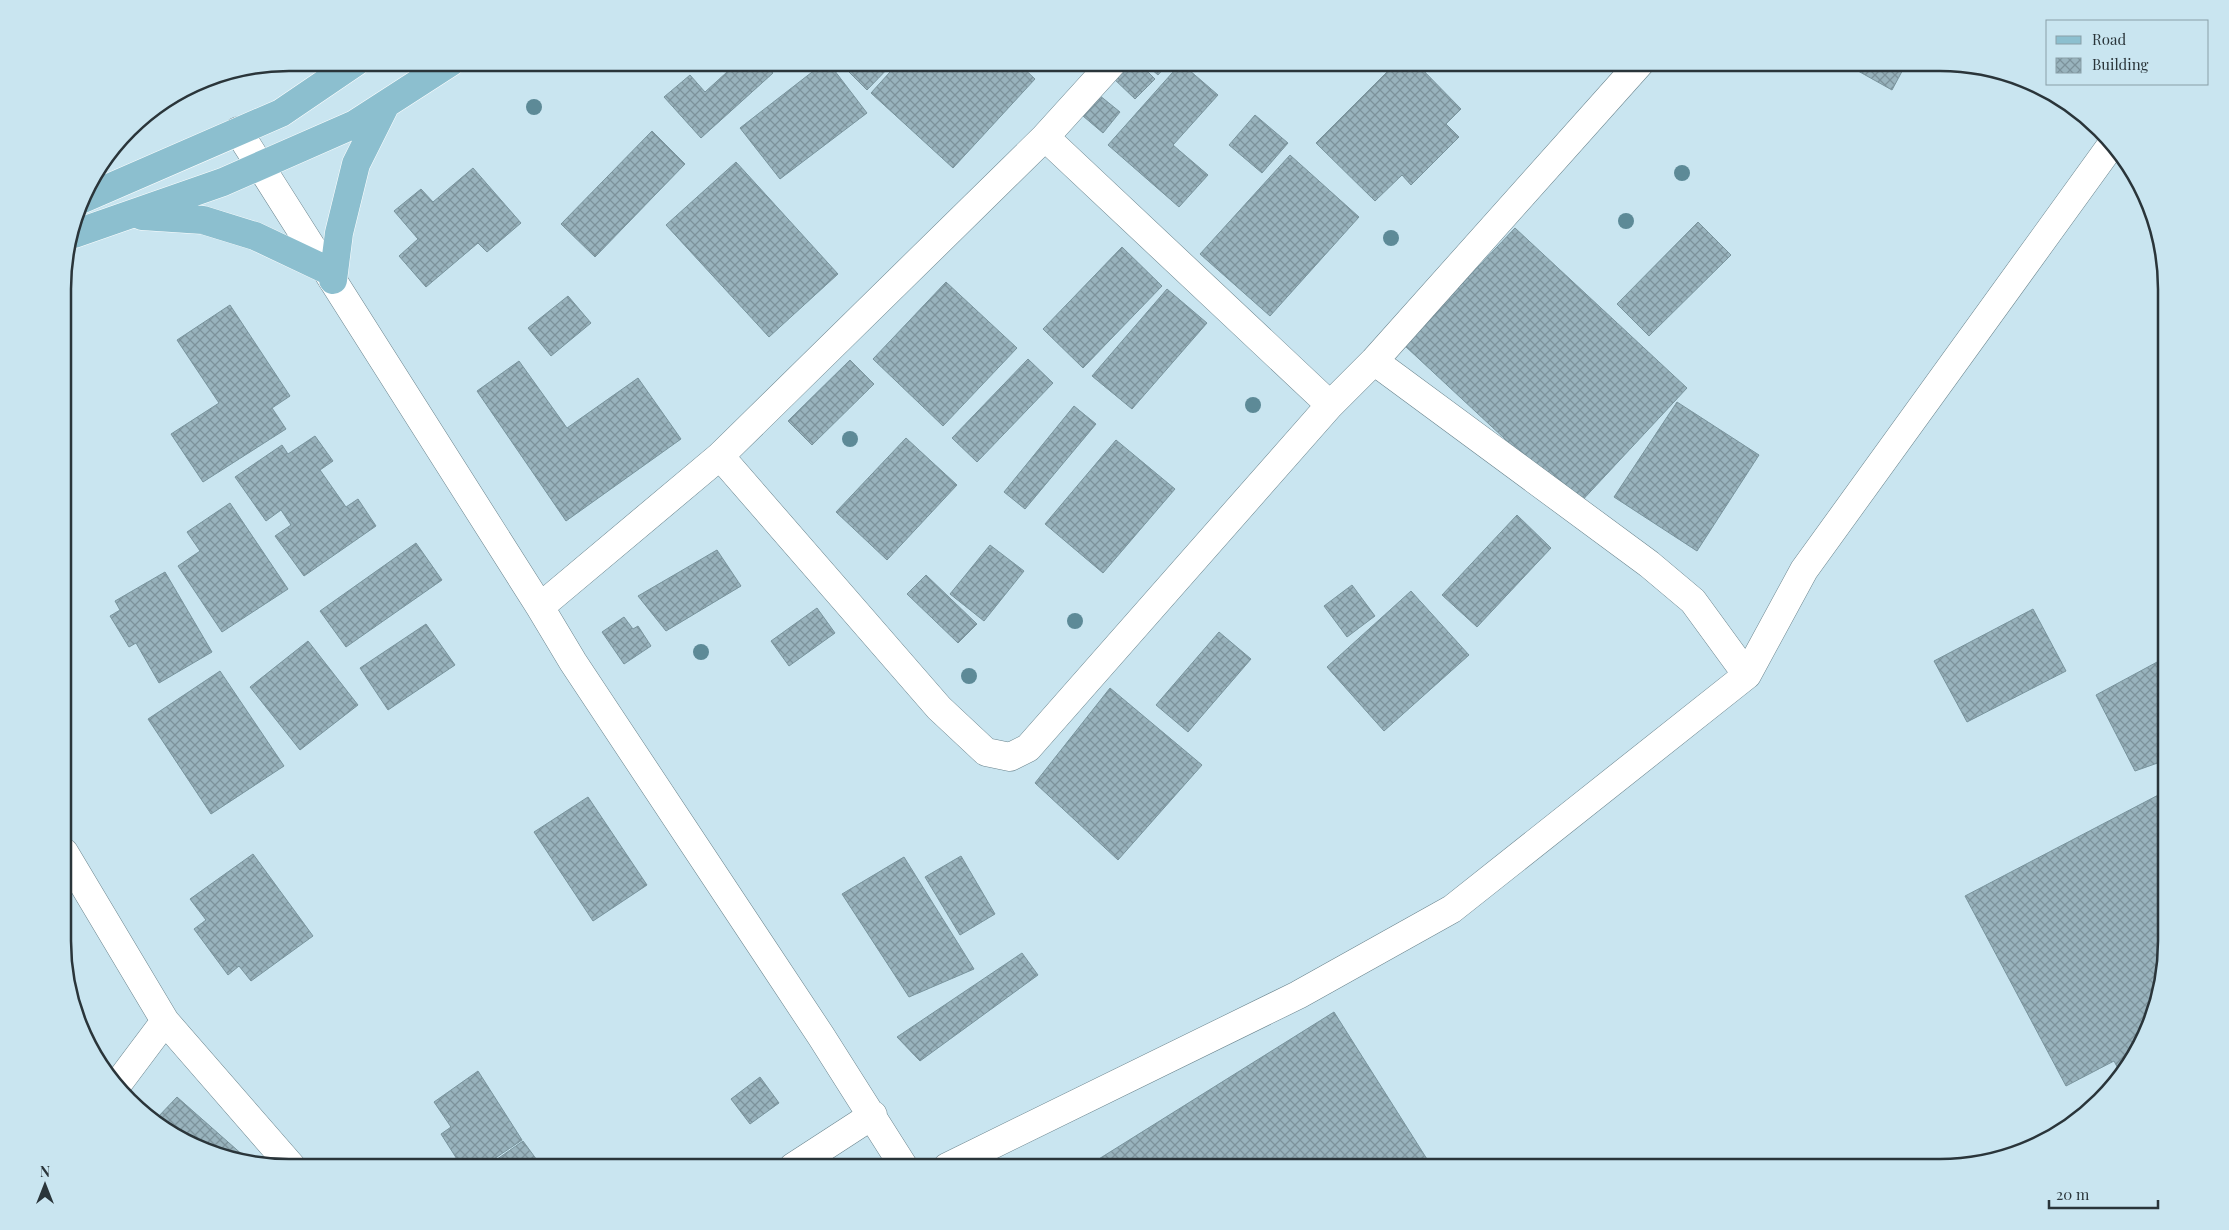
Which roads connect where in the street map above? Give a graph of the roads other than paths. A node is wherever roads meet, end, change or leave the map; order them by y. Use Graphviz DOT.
graph roads {
  1 [pos="343,71"];
  2 [pos="437,71"];
  3 [pos="1106,71"];
  4 [pos="1633,71"];
  5 [pos="385,104"];
  6 [pos="238,131"];
  7 [pos="1045,137"];
  8 [pos="2108,150"];
  9 [pos="260,166"];
  10 [pos="93,194"];
  11 [pos="128,216"];
  12 [pos="79,232"];
  13 [pos="330,275"];
  14 [pos="1374,361"];
  15 [pos="1330,405"];
  16 [pos="720,456"];
  17 [pos="540,607"];
  18 [pos="1747,675"];
  19 [pos="71,864"];
  20 [pos="165,1021"];
  21 [pos="121,1080"];
  22 [pos="873,1115"];
  23 [pos="284,1159"];
  24 [pos="805,1159"];
  25 [pos="899,1159"];
  26 [pos="963,1159"];
  1 -- 6 [label="main road"];
  2 -- 5 [label="main road"];
  3 -- 7 [label="street"];
  4 -- 14 [label="street"];
  5 -- 9 [label="main road"];
  5 -- 13 [label="main road"];
  6 -- 9 [label="street"];
  6 -- 10 [label="main road"];
  7 -- 15 [label="street"];
  7 -- 16 [label="street"];
  8 -- 18 [label="street"];
  9 -- 11 [label="main road"];
  9 -- 13 [label="street"];
  11 -- 12 [label="main road"];
  11 -- 13 [label="main road"];
  13 -- 17 [label="street"];
  14 -- 15 [label="street"];
  14 -- 18 [label="street"];
  15 -- 16 [label="street"];
  16 -- 17 [label="street"];
  17 -- 22 [label="street"];
  18 -- 26 [label="street"];
  19 -- 20 [label="street"];
  20 -- 21 [label="street"];
  20 -- 23 [label="street"];
  22 -- 24 [label="street"];
  22 -- 25 [label="street"];
}
